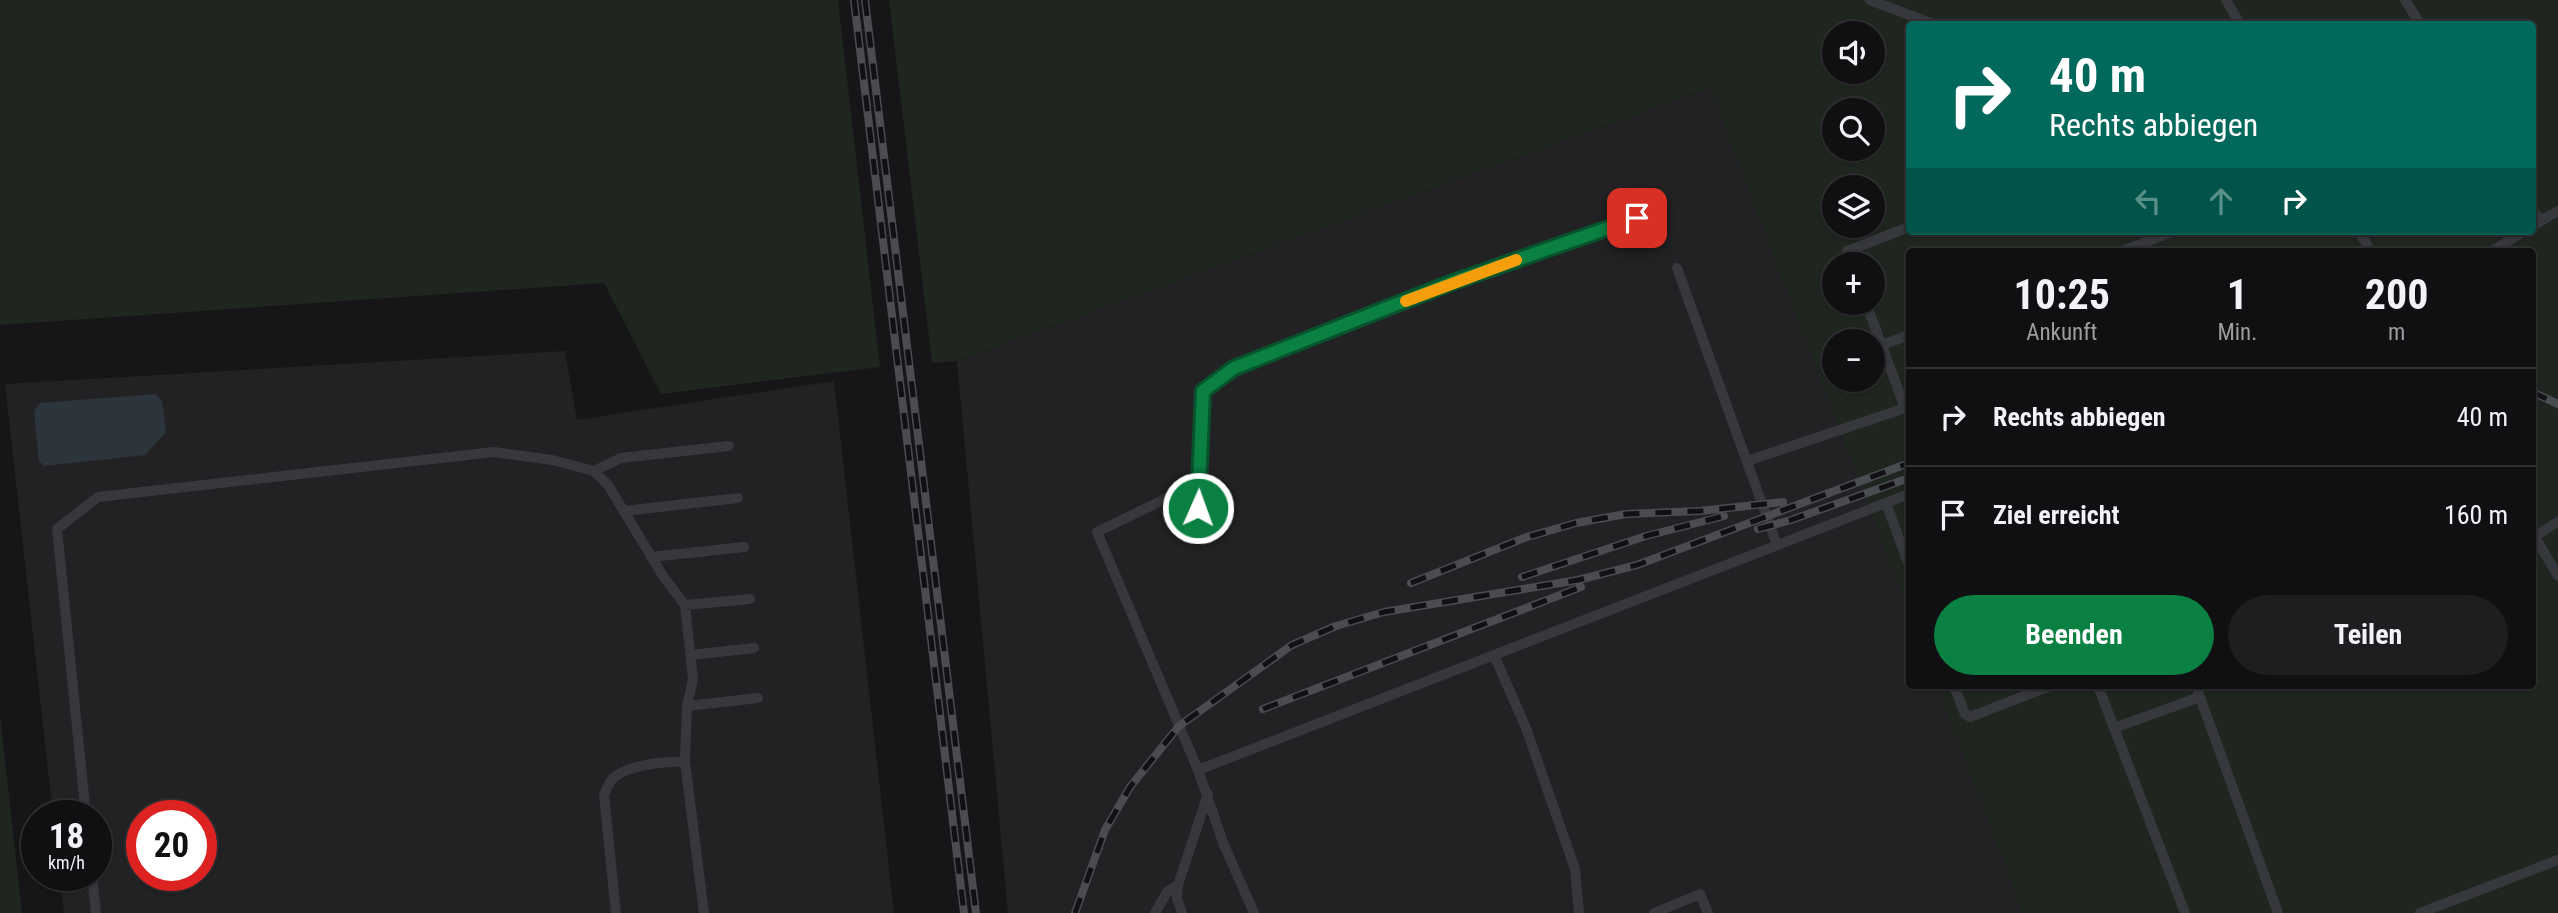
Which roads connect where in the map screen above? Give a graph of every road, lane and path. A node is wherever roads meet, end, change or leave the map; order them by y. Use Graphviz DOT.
graph roads {
  1 [pos="1870,0"];
  2 [pos="2226,0"];
  3 [pos="2405,0"];
  4 [pos="1925,21"];
  5 [pos="2238,21"];
  6 [pos="2418,21"];
  7 [pos="2558,211"];
  8 [pos="1637,218"];
  9 [pos="2536,224"];
  10 [pos="1906,228"];
  11 [pos="2164,235"];
  12 [pos="2518,235"];
  13 [pos="2130,248"];
  14 [pos="2497,248"];
  15 [pos="1847,252"];
  16 [pos="1677,268"];
  17 [pos="1906,336"];
  18 [pos="1885,344"];
  19 [pos="1885,353"];
  20 [pos="729,446"];
  21 [pos="1747,461"];
  22 [pos="594,471"];
  23 [pos="1906,495"];
  24 [pos="738,498"];
  25 [pos="1886,503"];
  26 [pos="624,511"];
  27 [pos="2558,522"];
  28 [pos="2536,533"];
  29 [pos="2536,539"];
  30 [pos="1777,544"];
  31 [pos="744,547"];
  32 [pos="651,557"];
  33 [pos="1906,557"];
  34 [pos="2558,576"];
  35 [pos="750,599"];
  36 [pos="685,605"];
  37 [pos="754,648"];
  38 [pos="691,655"];
  39 [pos="1494,655"];
  40 [pos="1955,689"];
  41 [pos="2042,689"];
  42 [pos="2099,689"];
  43 [pos="2197,689"];
  44 [pos="2200,697"];
  45 [pos="758,698"];
  46 [pos="687,706"];
  47 [pos="2114,728"];
  48 [pos="685,761"];
  49 [pos="1198,770"];
  50 [pos="1208,794"];
  51 [pos="84,800"];
  52 [pos="2558,860"];
  53 [pos="1178,885"];
  54 [pos="94,891"];
  55 [pos="96,913"];
  56 [pos="616,913"];
  57 [pos="704,913"];
  58 [pos="1155,913"];
  59 [pos="1182,913"];
  60 [pos="1254,913"];
  61 [pos="1578,913"];
  62 [pos="1654,913"];
  63 [pos="1708,913"];
  64 [pos="2185,913"];
  65 [pos="2278,913"];
  66 [pos="2420,913"];
  1 -- 4 [label="lane"];
  2 -- 5 [label="lane"];
  3 -- 6 [label="lane"];
  7 -- 9 [label="lane"];
  8 -- 49 [label="lane"];
  10 -- 15 [label="lane"];
  11 -- 13 [label="lane"];
  12 -- 14 [label="lane"];
  16 -- 21 [label="lane"];
  17 -- 18 [label="lane"];
  19 -- 21 [label="lane"];
  20 -- 22 [label="lane"];
  21 -- 30 [label="lane"];
  22 -- 26 [label="lane"];
  22 -- 51 [label="lane"];
  23 -- 25 [label="lane"];
  24 -- 26 [label="lane"];
  25 -- 30 [label="lane"];
  25 -- 33 [label="lane"];
  26 -- 32 [label="lane"];
  27 -- 28 [label="lane"];
  29 -- 34 [label="lane"];
  30 -- 39 [label="lane"];
  31 -- 32 [label="lane"];
  32 -- 36 [label="lane"];
  35 -- 36 [label="lane"];
  36 -- 38 [label="lane"];
  37 -- 38 [label="lane"];
  38 -- 46 [label="lane"];
  39 -- 49 [label="lane"];
  39 -- 61 [label="lane"];
  40 -- 41 [label="lane"];
  42 -- 47 [label="lane"];
  43 -- 44 [label="lane"];
  44 -- 47 [label="lane"];
  44 -- 65 [label="lane"];
  45 -- 46 [label="lane"];
  46 -- 48 [label="lane"];
  47 -- 64 [label="lane"];
  48 -- 56 [label="lane"];
  48 -- 57 [label="lane"];
  49 -- 50 [label="lane"];
  50 -- 53 [label="lane"];
  50 -- 60 [label="lane"];
  52 -- 66 [label="lane"];
  53 -- 58 [label="lane"];
  53 -- 59 [label="lane"];
  54 -- 55 [label="lane"];
  62 -- 63 [label="lane"];
}
